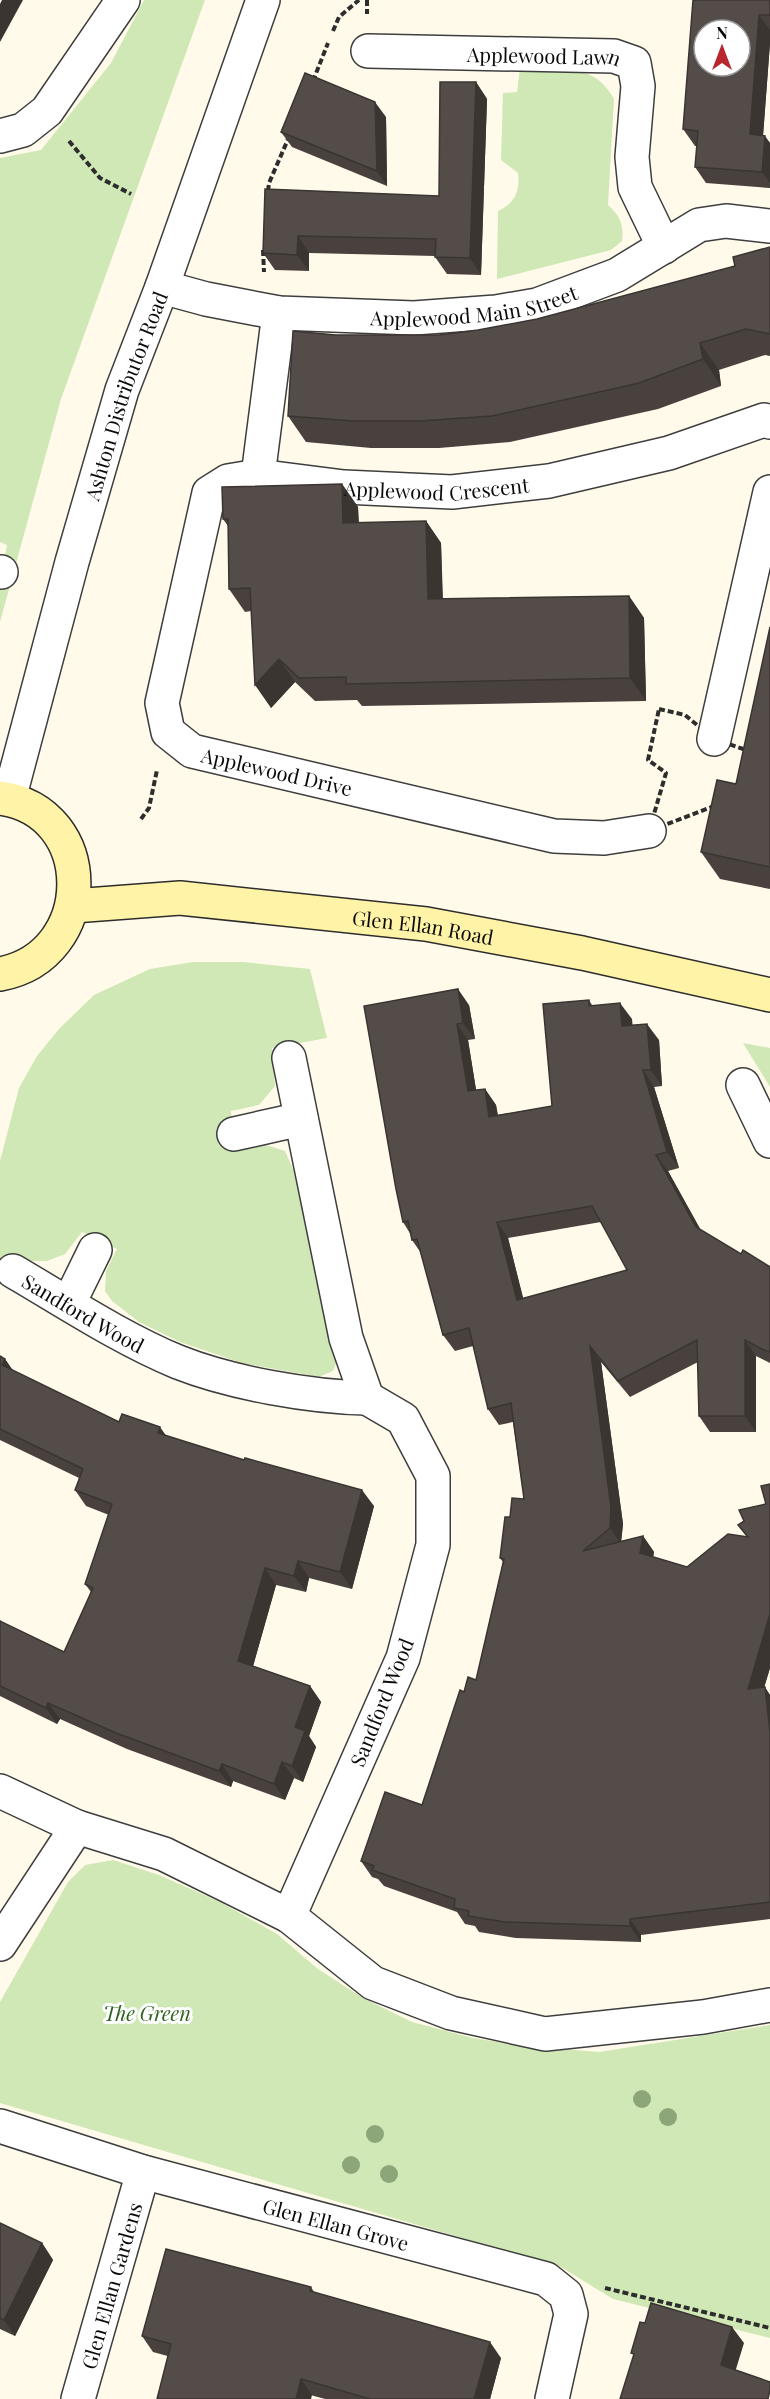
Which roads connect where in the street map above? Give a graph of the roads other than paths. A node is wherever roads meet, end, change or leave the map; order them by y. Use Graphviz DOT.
graph roads {
  1 [pos="123,0"];
  2 [pos="263,0"];
  3 [pos="368,51"];
  4 [pos="0,136"];
  5 [pos="770,226"];
  6 [pos="664,247"];
  7 [pos="162,286"];
  8 [pos="279,313"];
  9 [pos="770,422"];
  10 [pos="258,476"];
  11 [pos="770,492"];
  12 [pos="758,598"];
  13 [pos="714,739"];
  14 [pos="4,799"];
  15 [pos="649,831"];
  16 [pos="73,906"];
  17 [pos="0,974"];
  18 [pos="770,995"];
  19 [pos="289,1058"];
  20 [pos="743,1085"];
  21 [pos="301,1119"];
  22 [pos="234,1134"];
  23 [pos="770,1141"];
  24 [pos="95,1250"];
  25 [pos="13,1271"];
  26 [pos="69,1303"];
  27 [pos="367,1398"];
  28 [pos="0,1791"];
  29 [pos="77,1827"];
  30 [pos="290,1916"];
  31 [pos="0,1944"];
  32 [pos="770,2005"];
  33 [pos="0,2126"];
  34 [pos="143,2172"];
  35 [pos="78,2399"];
  36 [pos="552,2399"];
  1 -- 4 [label="street"];
  2 -- 7 [label="street, Ashton Distributor Road"];
  3 -- 6 [label="street, Applewood Lawn"];
  5 -- 6 [label="street, Applewood Main Street"];
  6 -- 8 [label="street, Applewood Main Street"];
  7 -- 8 [label="street, Applewood Main Street"];
  7 -- 14 [label="street, Ashton Distributor Road"];
  8 -- 10 [label="street"];
  9 -- 10 [label="street, Applewood Crescent"];
  10 -- 15 [label="street, Applewood Drive"];
  11 -- 12 [label="street"];
  12 -- 13 [label="street"];
  14 -- 16 [label="street"];
  16 -- 17 [label="street"];
  16 -- 18 [label="street, Glen Ellan Road"];
  19 -- 21 [label="street"];
  20 -- 23 [label="street"];
  21 -- 22 [label="street"];
  21 -- 27 [label="street"];
  24 -- 26 [label="street"];
  25 -- 26 [label="street, Sandford Wood"];
  26 -- 27 [label="street, Sandford Wood"];
  27 -- 30 [label="street, Sandford Wood"];
  28 -- 29 [label="street"];
  29 -- 30 [label="street"];
  29 -- 31 [label="street"];
  30 -- 32 [label="street"];
  33 -- 34 [label="street, Glen Ellan Grove"];
  34 -- 35 [label="street, Glen Ellan Gardens"];
  34 -- 36 [label="street, Glen Ellan Grove"];
}
